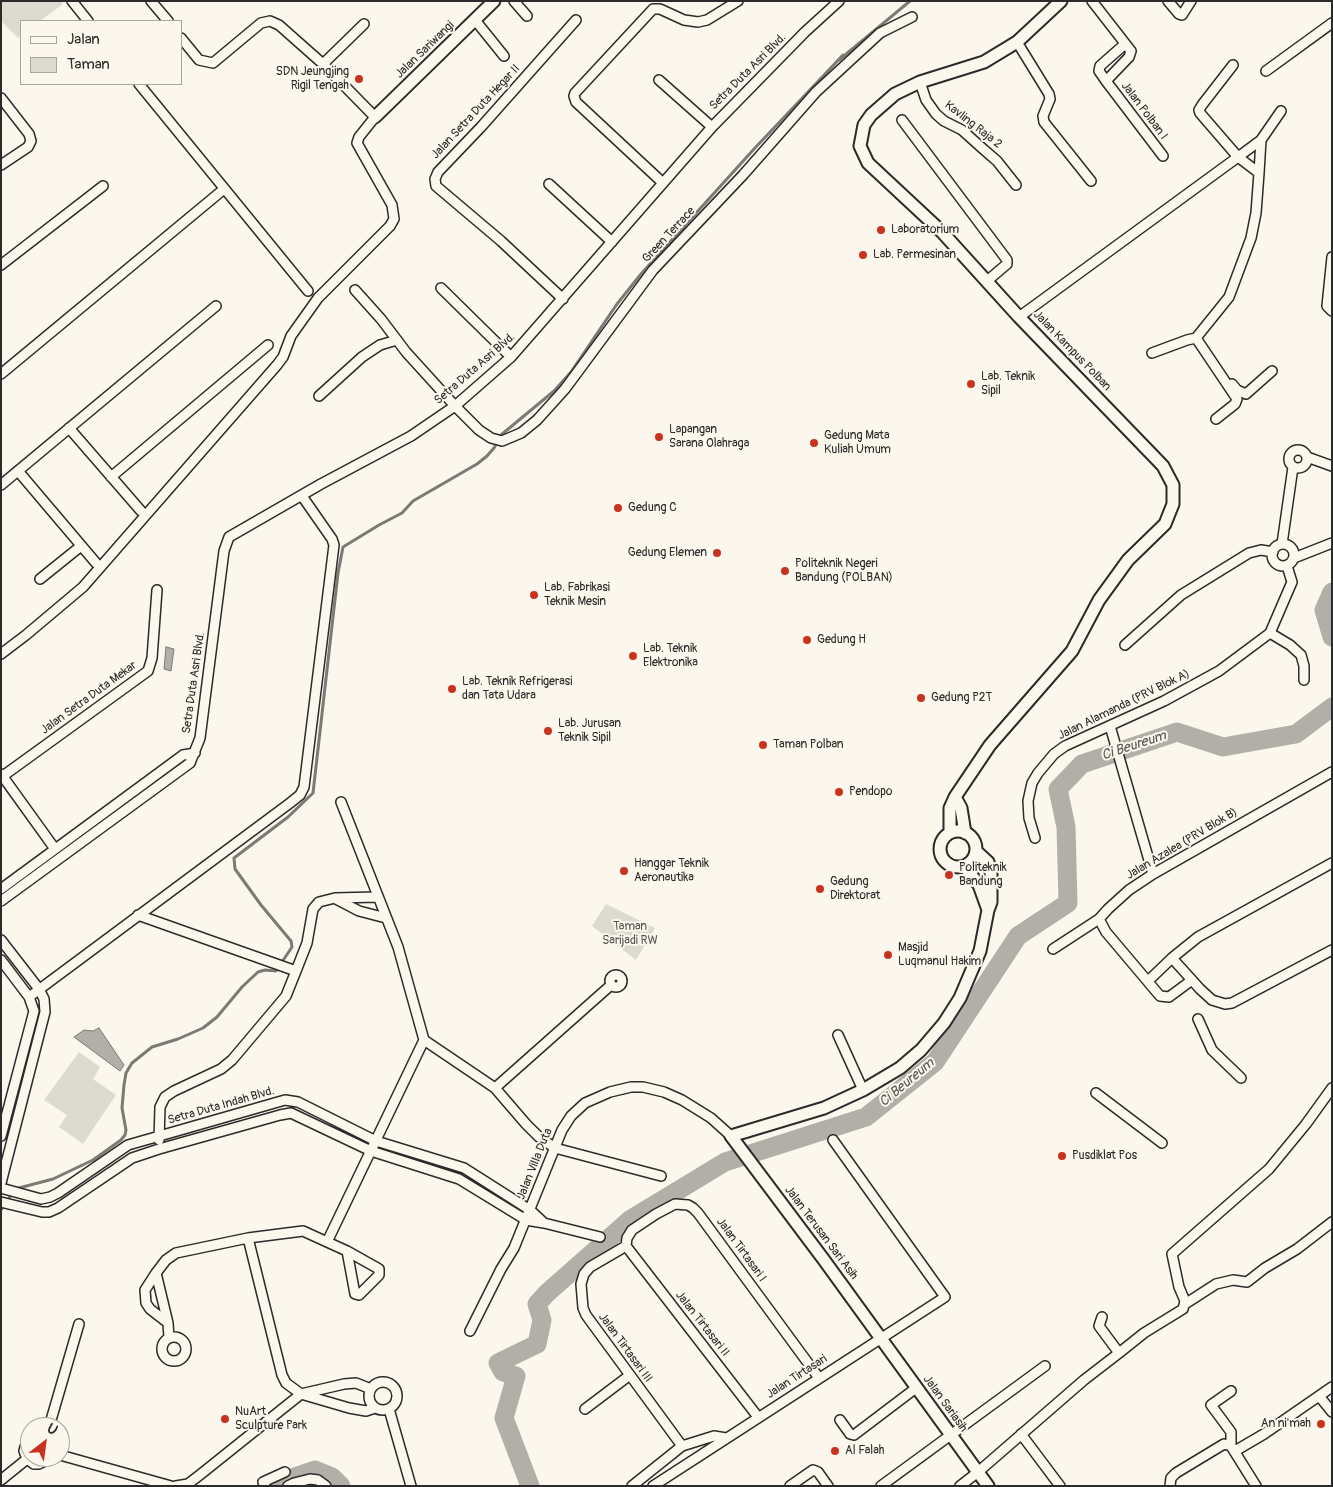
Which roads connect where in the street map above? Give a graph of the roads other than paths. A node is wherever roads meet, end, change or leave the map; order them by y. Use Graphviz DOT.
graph roads {
  1 [pos="72,1"];
  2 [pos="151,1"];
  3 [pos="494,1"];
  4 [pos="514,1"];
  5 [pos="738,1"];
  6 [pos="839,1"];
  7 [pos="1060,1"];
  8 [pos="1092,1"];
  9 [pos="1168,1"];
  10 [pos="1191,1"];
  11 [pos="527,16"];
  12 [pos="912,17"];
  13 [pos="87,20"];
  14 [pos="167,20"];
  15 [pos="476,20"];
  16 [pos="576,20"];
  17 [pos="1332,23"];
  18 [pos="364,24"];
  19 [pos="182,39"];
  20 [pos="1017,42"];
  21 [pos="1125,44"];
  22 [pos="504,56"];
  23 [pos="323,64"];
  24 [pos="1233,65"];
  25 [pos="1266,71"];
  26 [pos="659,80"];
  27 [pos="1106,81"];
  28 [pos="920,82"];
  29 [pos="140,85"];
  30 [pos="1,98"];
  31 [pos="1281,111"];
  32 [pos="374,117"];
  33 [pos="902,120"];
  34 [pos="712,127"];
  35 [pos="1261,140"];
  36 [pos="1163,156"];
  37 [pos="1238,157"];
  38 [pos="1,165"];
  39 [pos="1259,173"];
  40 [pos="1091,181"];
  41 [pos="663,183"];
  42 [pos="548,184"];
  43 [pos="1016,185"];
  44 [pos="103,186"];
  45 [pos="224,189"];
  46 [pos="612,242"];
  47 [pos="1332,258"];
  48 [pos="1,265"];
  49 [pos="987,281"];
  50 [pos="441,288"];
  51 [pos="355,290"];
  52 [pos="308,291"];
  53 [pos="563,299"];
  54 [pos="216,306"];
  55 [pos="1330,310"];
  56 [pos="1020,317"];
  57 [pos="1196,338"];
  58 [pos="396,340"];
  59 [pos="268,345"];
  60 [pos="1152,353"];
  61 [pos="511,357"];
  62 [pos="1272,371"];
  63 [pos="1,374"];
  64 [pos="1224,377"];
  65 [pos="319,396"];
  66 [pos="455,406"];
  67 [pos="1216,419"];
  68 [pos="69,428"];
  69 [pos="1306,457"];
  70 [pos="1332,466"];
  71 [pos="1293,467"];
  72 [pos="18,471"];
  73 [pos="111,477"];
  74 [pos="1,485"];
  75 [pos="302,496"];
  76 [pos="141,511"];
  77 [pos="1332,543"];
  78 [pos="1282,544"];
  79 [pos="81,546"];
  80 [pos="1273,552"];
  81 [pos="1294,558"];
  82 [pos="96,563"];
  83 [pos="1287,566"];
  84 [pos="40,579"];
  85 [pos="157,590"];
  86 [pos="1270,633"];
  87 [pos="1125,645"];
  88 [pos="1,654"];
  89 [pos="1304,680"];
  90 [pos="1110,726"];
  91 [pos="195,753"];
  92 [pos="1332,772"];
  93 [pos="2,775"];
  94 [pos="131,793"];
  95 [pos="955,797"];
  96 [pos="136,802"];
  97 [pos="341,802"];
  98 [pos="78,833"];
  99 [pos="950,833"];
  100 [pos="965,833"];
  101 [pos="1035,838"];
  102 [pos="86,841"];
  103 [pos="55,849"];
  104 [pos="976,851"];
  105 [pos="1332,863"];
  106 [pos="964,866"];
  107 [pos="31,868"];
  108 [pos="1153,874"];
  109 [pos="37,875"];
  110 [pos="1,890"];
  111 [pos="377,897"];
  112 [pos="335,898"];
  113 [pos="1,901"];
  114 [pos="988,910"];
  115 [pos="138,916"];
  116 [pos="386,918"];
  117 [pos="1099,919"];
  118 [pos="1,940"];
  119 [pos="1052,949"];
  120 [pos="1330,954"];
  121 [pos="1172,958"];
  122 [pos="1,960"];
  123 [pos="296,970"];
  124 [pos="1192,980"];
  125 [pos="1148,981"];
  126 [pos="610,985"];
  127 [pos="39,989"];
  128 [pos="29,997"];
  129 [pos="1198,1019"];
  130 [pos="838,1034"];
  131 [pos="424,1040"];
  132 [pos="1241,1078"];
  133 [pos="495,1088"];
  134 [pos="1332,1088"];
  135 [pos="862,1090"];
  136 [pos="1096,1094"];
  137 [pos="1,1136"];
  138 [pos="159,1136"];
  139 [pos="731,1136"];
  140 [pos="833,1140"];
  141 [pos="376,1141"];
  142 [pos="1162,1143"];
  143 [pos="555,1148"];
  144 [pos="160,1149"];
  145 [pos="371,1151"];
  146 [pos="661,1176"];
  147 [pos="1,1183"];
  148 [pos="1,1188"];
  149 [pos="1,1202"];
  150 [pos="530,1210"];
  151 [pos="526,1220"];
  152 [pos="1332,1222"];
  153 [pos="544,1223"];
  154 [pos="248,1238"];
  155 [pos="600,1238"];
  156 [pos="327,1242"];
  157 [pos="626,1246"];
  158 [pos="347,1252"];
  159 [pos="156,1273"];
  160 [pos="1185,1304"];
  161 [pos="1102,1317"];
  162 [pos="168,1322"];
  163 [pos="80,1324"];
  164 [pos="470,1331"];
  165 [pos="169,1338"];
  166 [pos="881,1338"];
  167 [pos="1119,1352"];
  168 [pos="1045,1366"];
  169 [pos="630,1375"];
  170 [pos="819,1378"];
  171 [pos="1332,1387"];
  172 [pos="916,1388"];
  173 [pos="371,1389"];
  174 [pos="1231,1391"];
  175 [pos="301,1394"];
  176 [pos="1319,1396"];
  177 [pos="375,1408"];
  178 [pos="389,1409"];
  179 [pos="585,1409"];
  180 [pos="1332,1412"];
  181 [pos="52,1417"];
  182 [pos="758,1417"];
  183 [pos="840,1420"];
  184 [pos="950,1434"];
  185 [pos="1022,1434"];
  186 [pos="726,1438"];
  187 [pos="682,1446"];
  188 [pos="1233,1448"];
  189 [pos="70,1458"];
  190 [pos="20,1465"];
  191 [pos="285,1472"];
  192 [pos="978,1472"];
  193 [pos="1,1480"];
  194 [pos="171,1486"];
  195 [pos="176,1486"];
  196 [pos="265,1486"];
  197 [pos="288,1486"];
  198 [pos="326,1486"];
  199 [pos="411,1486"];
  200 [pos="632,1486"];
  201 [pos="654,1486"];
  202 [pos="791,1486"];
  203 [pos="828,1486"];
  204 [pos="881,1486"];
  205 [pos="960,1486"];
  206 [pos="988,1486"];
  207 [pos="1060,1486"];
  208 [pos="1170,1486"];
  209 [pos="1256,1486"];
  1 -- 13 [label="street"];
  2 -- 14 [label="street"];
  3 -- 15 [label="street, Jalan Sariwangi"];
  4 -- 11 [label="street"];
  5 -- 41 [label="street"];
  6 -- 34 [label="street, Setra Duta Asri Blvd."];
  7 -- 20 [label="street, Jalan Kampus Polban"];
  8 -- 21 [label="street"];
  9 -- 10 [label="street"];
  12 -- 66 [label="street, Green Terrace"];
  15 -- 22 [label="street"];
  15 -- 32 [label="street, Jalan Sariwangi"];
  16 -- 53 [label="street, Jalan Setra Duta Hegar II"];
  17 -- 25 [label="street"];
  18 -- 23 [label="street"];
  19 -- 23 [label="street"];
  20 -- 28 [label="street, Jalan Kampus Polban"];
  20 -- 40 [label="street"];
  21 -- 27 [label="street, Jalan Polban I"];
  21 -- 27 [label="street, Jalan Polban I"];
  23 -- 32 [label="street"];
  24 -- 37 [label="street"];
  26 -- 34 [label="street"];
  27 -- 36 [label="street, Jalan Polban I"];
  28 -- 43 [label="street, Kavling Raja 2"];
  28 -- 49 [label="street, Jalan Kampus Polban"];
  29 -- 45 [label="street"];
  30 -- 38 [label="street"];
  31 -- 35 [label="street"];
  32 -- 88 [label="street"];
  33 -- 49 [label="street"];
  34 -- 41 [label="street, Setra Duta Asri Blvd."];
  35 -- 37 [label="street"];
  35 -- 39 [label="street"];
  37 -- 39 [label="street"];
  37 -- 56 [label="street"];
  39 -- 57 [label="street"];
  41 -- 46 [label="street, Setra Duta Asri Blvd."];
  42 -- 46 [label="street"];
  44 -- 48 [label="street"];
  45 -- 52 [label="street"];
  45 -- 63 [label="street"];
  46 -- 53 [label="street, Setra Duta Asri Blvd."];
  47 -- 55 [label="street"];
  49 -- 56 [label="street, Jalan Kampus Polban"];
  50 -- 61 [label="street"];
  51 -- 58 [label="street"];
  53 -- 61 [label="street, Setra Duta Asri Blvd."];
  54 -- 68 [label="street"];
  56 -- 95 [label="street, Jalan Kampus Polban"];
  57 -- 60 [label="street"];
  57 -- 64 [label="street"];
  58 -- 65 [label="street"];
  58 -- 66 [label="street"];
  59 -- 73 [label="street"];
  61 -- 66 [label="street, Setra Duta Asri Blvd."];
  62 -- 64 [label="street"];
  64 -- 67 [label="street"];
  66 -- 75 [label="street, Setra Duta Asri Blvd."];
  68 -- 72 [label="street"];
  68 -- 73 [label="street"];
  69 -- 70 [label="street"];
  69 -- 71 [label="street"];
  69 -- 71 [label="street"];
  71 -- 78 [label="street"];
  72 -- 74 [label="street"];
  72 -- 79 [label="street"];
  73 -- 76 [label="street"];
  75 -- 91 [label="street, Setra Duta Asri Blvd."];
  75 -- 115 [label="street"];
  77 -- 81 [label="street"];
  78 -- 80 [label="street"];
  78 -- 81 [label="street"];
  79 -- 82 [label="street"];
  79 -- 84 [label="street"];
  80 -- 83 [label="street"];
  80 -- 87 [label="street"];
  81 -- 83 [label="street"];
  83 -- 86 [label="street, Jalan Alamanda (PRV Blok A)"];
  85 -- 93 [label="street, Jalan Setra Duta Mekar"];
  86 -- 89 [label="street"];
  86 -- 90 [label="street, Jalan Alamanda (PRV Blok A)"];
  90 -- 101 [label="street, Jalan Alamanda (PRV Blok A)"];
  90 -- 108 [label="street"];
  91 -- 94 [label="street, Setra Duta Asri Blvd."];
  91 -- 96 [label="street, Setra Duta Asri Blvd."];
  92 -- 108 [label="street, Jalan Azalea (PRV Blok B)"];
  93 -- 103 [label="street"];
  94 -- 96 [label="street"];
  94 -- 98 [label="street, Setra Duta Asri Blvd."];
  95 -- 99 [label="street, Jalan Kampus Polban"];
  95 -- 100 [label="street"];
  96 -- 102 [label="street, Setra Duta Asri Blvd."];
  97 -- 111 [label="street"];
  98 -- 102 [label="street"];
  98 -- 103 [label="street, Setra Duta Asri Blvd."];
  99 -- 100 [label="street"];
  99 -- 106 [label="street"];
  100 -- 104 [label="street"];
  102 -- 109 [label="street, Setra Duta Asri Blvd."];
  103 -- 107 [label="street, Setra Duta Asri Blvd."];
  104 -- 106 [label="street"];
  104 -- 114 [label="street"];
  105 -- 121 [label="street"];
  106 -- 114 [label="street"];
  107 -- 109 [label="street"];
  107 -- 110 [label="street, Setra Duta Asri Blvd."];
  108 -- 117 [label="street, Jalan Azalea (PRV Blok B)"];
  109 -- 113 [label="street, Setra Duta Asri Blvd."];
  111 -- 112 [label="street"];
  111 -- 116 [label="street"];
  112 -- 116 [label="street"];
  112 -- 123 [label="street"];
  114 -- 135 [label="street"];
  115 -- 123 [label="street"];
  115 -- 127 [label="street"];
  116 -- 131 [label="street"];
  117 -- 119 [label="street, Jalan Azalea (PRV Blok B)"];
  117 -- 125 [label="street"];
  118 -- 127 [label="street"];
  120 -- 124 [label="street"];
  121 -- 124 [label="street"];
  121 -- 125 [label="street"];
  122 -- 128 [label="street"];
  123 -- 138 [label="street"];
  124 -- 125 [label="street"];
  126 -- 133 [label="street"];
  127 -- 128 [label="street"];
  127 -- 147 [label="street"];
  128 -- 137 [label="street"];
  129 -- 132 [label="street"];
  130 -- 135 [label="street"];
  131 -- 133 [label="street"];
  131 -- 141 [label="street"];
  133 -- 143 [label="street"];
  134 -- 160 [label="street"];
  135 -- 139 [label="street"];
  136 -- 142 [label="street"];
  138 -- 141 [label="street, Setra Duta Indah Blvd."];
  138 -- 144 [label="street"];
  138 -- 148 [label="street, Setra Duta Indah Blvd."];
  139 -- 143 [label="street, Jalan Villa Duta"];
  139 -- 166 [label="street, Jalan Terusan Sari Asih"];
  140 -- 166 [label="street, Jalan Tirtasari"];
  141 -- 145 [label="street"];
  141 -- 150 [label="street, Setra Duta Indah Blvd."];
  143 -- 146 [label="street"];
  143 -- 150 [label="street, Jalan Villa Duta"];
  144 -- 145 [label="street, Setra Duta Indah Blvd."];
  144 -- 149 [label="street, Setra Duta Indah Blvd."];
  145 -- 151 [label="street, Setra Duta Indah Blvd."];
  145 -- 156 [label="street"];
  150 -- 151 [label="street, Jalan Villa Duta"];
  150 -- 153 [label="street, Setra Duta Indah Blvd."];
  151 -- 153 [label="street"];
  151 -- 164 [label="street, Jalan Villa Duta"];
  152 -- 160 [label="street"];
  153 -- 155 [label="street"];
  154 -- 156 [label="street"];
  154 -- 159 [label="street"];
  154 -- 175 [label="street"];
  156 -- 158 [label="street"];
  157 -- 169 [label="street, Jalan Tirtasari III"];
  157 -- 170 [label="street, Jalan Tirtasari I"];
  157 -- 182 [label="street, Jalan Tirtasari II"];
  158 -- 158 [label="street"];
  159 -- 162 [label="street"];
  159 -- 162 [label="street"];
  160 -- 167 [label="street"];
  161 -- 167 [label="street"];
  162 -- 165 [label="street"];
  163 -- 181 [label="street"];
  166 -- 170 [label="street, Jalan Tirtasari"];
  166 -- 172 [label="street, Jalan Sariasih"];
  167 -- 185 [label="street"];
  168 -- 184 [label="street"];
  169 -- 179 [label="street"];
  169 -- 187 [label="street, Jalan Tirtasari III"];
  170 -- 182 [label="street, Jalan Tirtasari"];
  171 -- 176 [label="street"];
  172 -- 183 [label="street"];
  172 -- 184 [label="street, Jalan Sariasih"];
  173 -- 175 [label="street"];
  173 -- 177 [label="street"];
  173 -- 178 [label="street"];
  174 -- 188 [label="street"];
  175 -- 177 [label="street"];
  175 -- 195 [label="street"];
  176 -- 180 [label="street"];
  176 -- 188 [label="street"];
  177 -- 178 [label="street"];
  178 -- 199 [label="street"];
  182 -- 186 [label="street, Jalan Tirtasari"];
  184 -- 192 [label="street, Jalan Sariasih"];
  184 -- 204 [label="street"];
  185 -- 192 [label="street"];
  185 -- 207 [label="street"];
  186 -- 187 [label="street"];
  186 -- 201 [label="street, Jalan Tirtasari"];
  187 -- 200 [label="street"];
  188 -- 208 [label="street"];
  188 -- 209 [label="street"];
  189 -- 194 [label="street"];
  190 -- 193 [label="street"];
  191 -- 196 [label="street"];
  192 -- 205 [label="street"];
  192 -- 206 [label="street, Jalan Sariasih"];
  197 -- 198 [label="street"];
  202 -- 203 [label="street"];
}
